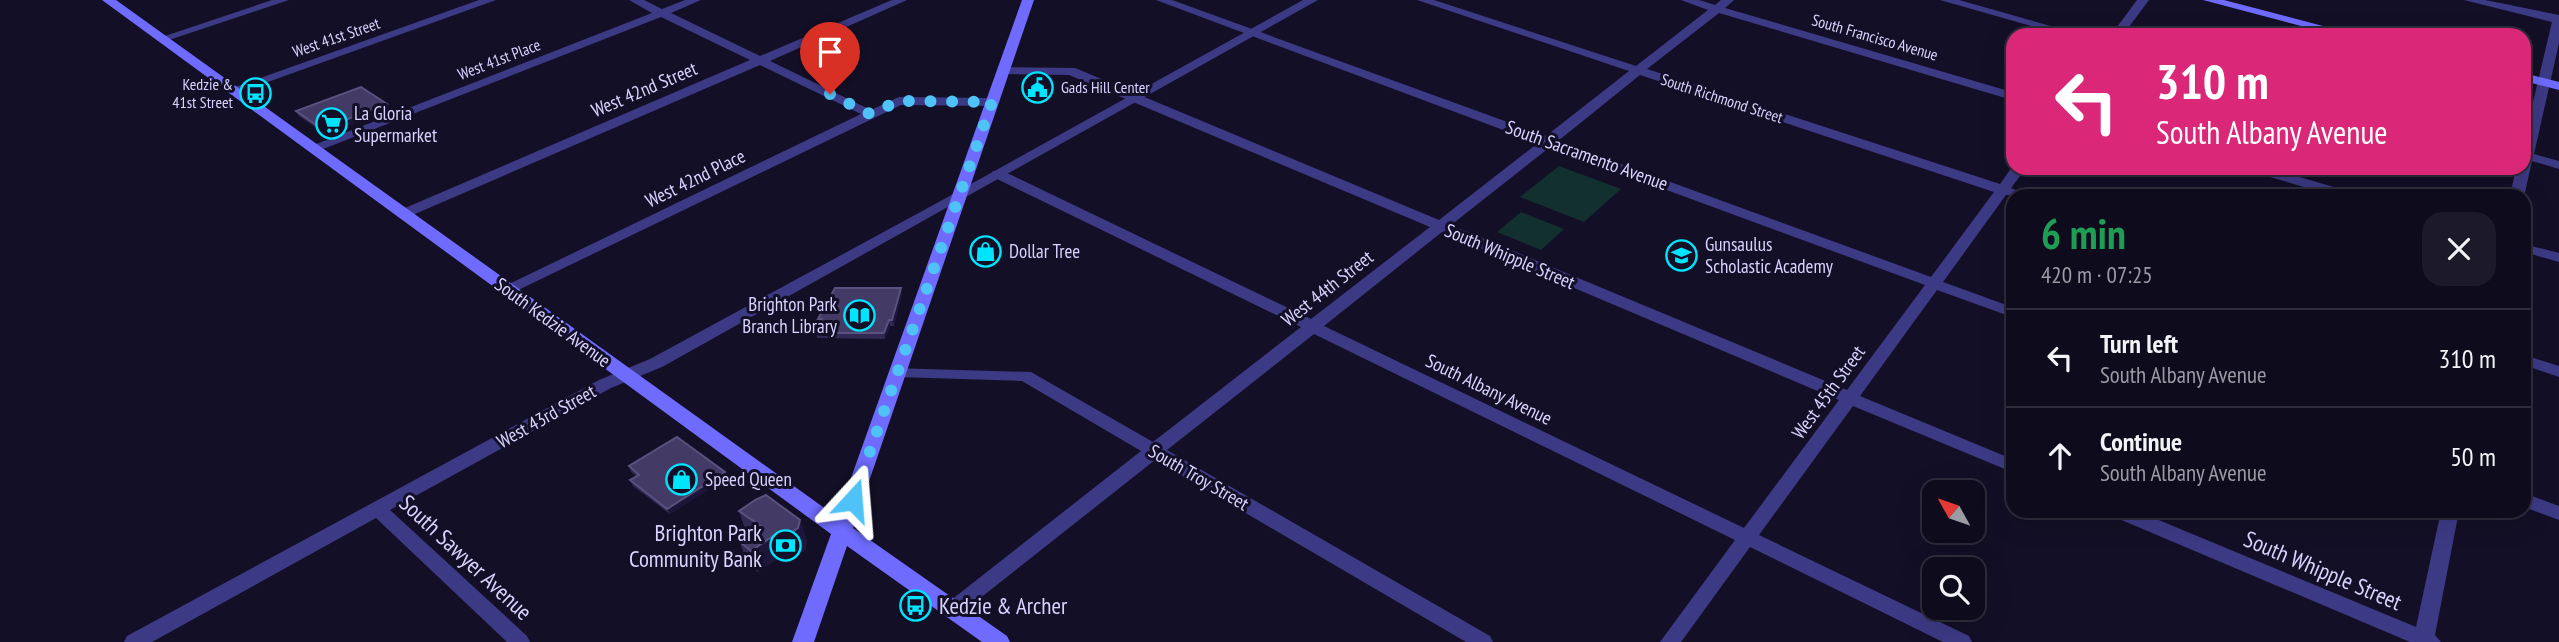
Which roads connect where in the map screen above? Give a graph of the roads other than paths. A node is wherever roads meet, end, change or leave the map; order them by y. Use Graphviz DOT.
graph roads {
  1 [pos="108,0"];
  2 [pos="283,0"];
  3 [pos="490,0"];
  4 [pos="635,0"];
  5 [pos="695,0"];
  6 [pos="901,0"];
  7 [pos="1028,0"];
  8 [pos="1162,0"];
  9 [pos="1312,0"];
  10 [pos="1423,0"];
  11 [pos="1686,0"];
  12 [pos="1728,0"];
  13 [pos="1946,0"];
  14 [pos="2143,0"];
  15 [pos="2209,0"];
  16 [pos="2470,0"];
  17 [pos="1716,9"];
  18 [pos="662,13"];
  19 [pos="2559,20"];
  20 [pos="2050,28"];
  21 [pos="2122,28"];
  22 [pos="2323,28"];
  23 [pos="1253,33"];
  24 [pos="162,39"];
  25 [pos="760,61"];
  26 [pos="1003,70"];
  27 [pos="1638,70"];
  28 [pos="2531,79"];
  29 [pos="2543,82"];
  30 [pos="2559,86"];
  31 [pos="233,90"];
  32 [pos="2006,94"];
  33 [pos="1135,98"];
  34 [pos="992,102"];
  35 [pos="870,114"];
  36 [pos="2531,132"];
  37 [pos="1548,141"];
  38 [pos="313,148"];
  39 [pos="2531,162"];
  40 [pos="2559,165"];
  41 [pos="998,174"];
  42 [pos="2014,175"];
  43 [pos="2278,175"];
  44 [pos="2326,189"];
  45 [pos="2003,190"];
  46 [pos="2006,191"];
  47 [pos="959,195"];
  48 [pos="403,214"];
  49 [pos="1440,226"];
  50 [pos="2531,250"];
  51 [pos="2559,258"];
  52 [pos="1934,283"];
  53 [pos="508,290"];
  54 [pos="2006,310"];
  55 [pos="1312,327"];
  56 [pos="2531,362"];
  57 [pos="897,372"];
  58 [pos="2559,372"];
  59 [pos="626,376"];
  60 [pos="1850,398"];
  61 [pos="1153,450"];
  62 [pos="2006,463"];
  63 [pos="2531,503"];
  64 [pos="378,509"];
  65 [pos="2559,513"];
  66 [pos="2136,518"];
  67 [pos="2449,518"];
  68 [pos="843,531"];
  69 [pos="1747,538"];
  70 [pos="953,609"];
  71 [pos="2426,641"];
  72 [pos="134,642"];
  73 [pos="520,642"];
  74 [pos="803,642"];
  75 [pos="999,642"];
  76 [pos="1483,642"];
  77 [pos="1670,642"];
  78 [pos="1962,642"];
  1 -- 24 [label="main road, South Kedzie Avenue"];
  2 -- 24 [label="street"];
  3 -- 31 [label="street, West 41st Street"];
  4 -- 18 [label="street"];
  5 -- 18 [label="street, West 41st Place"];
  6 -- 25 [label="street, West 42nd Street"];
  7 -- 26 [label="main road"];
  8 -- 23 [label="street, South Sacramento Avenue"];
  9 -- 23 [label="street"];
  10 -- 27 [label="street, South Richmond Street"];
  11 -- 17 [label="street, South Francisco Avenue"];
  12 -- 17 [label="street, West 44th Street"];
  13 -- 20 [label="street"];
  14 -- 21 [label="street"];
  15 -- 22 [label="main road"];
  16 -- 19 [label="street"];
  17 -- 27 [label="street, West 44th Street"];
  17 -- 32 [label="street, South Francisco Avenue"];
  18 -- 25 [label="street"];
  18 -- 38 [label="street, West 41st Place"];
  19 -- 29 [label="street"];
  23 -- 33 [label="street"];
  23 -- 37 [label="street, South Sacramento Avenue"];
  24 -- 31 [label="main road, South Kedzie Avenue"];
  25 -- 35 [label="street"];
  25 -- 48 [label="street, West 42nd Street"];
  26 -- 33 [label="street, South Whipple Street"];
  26 -- 34 [label="main road"];
  27 -- 37 [label="street, West 44th Street"];
  27 -- 45 [label="street, South Richmond Street"];
  28 -- 29 [label="main road"];
  29 -- 30 [label="main road"];
  29 -- 36 [label="street"];
  31 -- 38 [label="main road, South Kedzie Avenue"];
  33 -- 41 [label="street"];
  33 -- 49 [label="street, South Whipple Street"];
  34 -- 35 [label="street, West 42nd Place"];
  34 -- 47 [label="main road"];
  35 -- 53 [label="street, West 42nd Place"];
  37 -- 49 [label="street, West 44th Street"];
  37 -- 52 [label="street, South Sacramento Avenue"];
  38 -- 48 [label="main road, South Kedzie Avenue"];
  39 -- 40 [label="street"];
  41 -- 47 [label="street"];
  41 -- 55 [label="street, South Albany Avenue"];
  42 -- 45 [label="street, West 45th Street"];
  43 -- 44 [label="street"];
  45 -- 46 [label="street, South Richmond Street"];
  45 -- 52 [label="street, West 45th Street"];
  47 -- 57 [label="main road"];
  47 -- 59 [label="street, West 43rd Street"];
  48 -- 53 [label="main road, South Kedzie Avenue"];
  49 -- 55 [label="street, West 44th Street"];
  49 -- 60 [label="street, South Whipple Street"];
  50 -- 51 [label="street"];
  52 -- 54 [label="street, South Sacramento Avenue"];
  52 -- 60 [label="street, West 45th Street"];
  53 -- 59 [label="main road, South Kedzie Avenue"];
  55 -- 61 [label="street, West 44th Street"];
  55 -- 69 [label="street, South Albany Avenue"];
  56 -- 58 [label="street"];
  57 -- 61 [label="street, South Troy Street"];
  57 -- 68 [label="main road"];
  59 -- 64 [label="street, West 43rd Street"];
  59 -- 68 [label="main road, South Kedzie Avenue"];
  60 -- 62 [label="street, South Whipple Street"];
  60 -- 69 [label="street, West 45th Street"];
  61 -- 70 [label="street, West 44th Street"];
  61 -- 76 [label="street, South Troy Street"];
  63 -- 65 [label="street"];
  64 -- 72 [label="street, West 43rd Street"];
  64 -- 73 [label="street, South Sawyer Avenue"];
  66 -- 71 [label="street, South Whipple Street"];
  67 -- 71 [label="street"];
  68 -- 70 [label="main road, South Kedzie Avenue"];
  68 -- 74 [label="main road"];
  69 -- 77 [label="street, West 45th Street"];
  69 -- 78 [label="street, South Albany Avenue"];
  70 -- 75 [label="main road, South Kedzie Avenue"];
}
